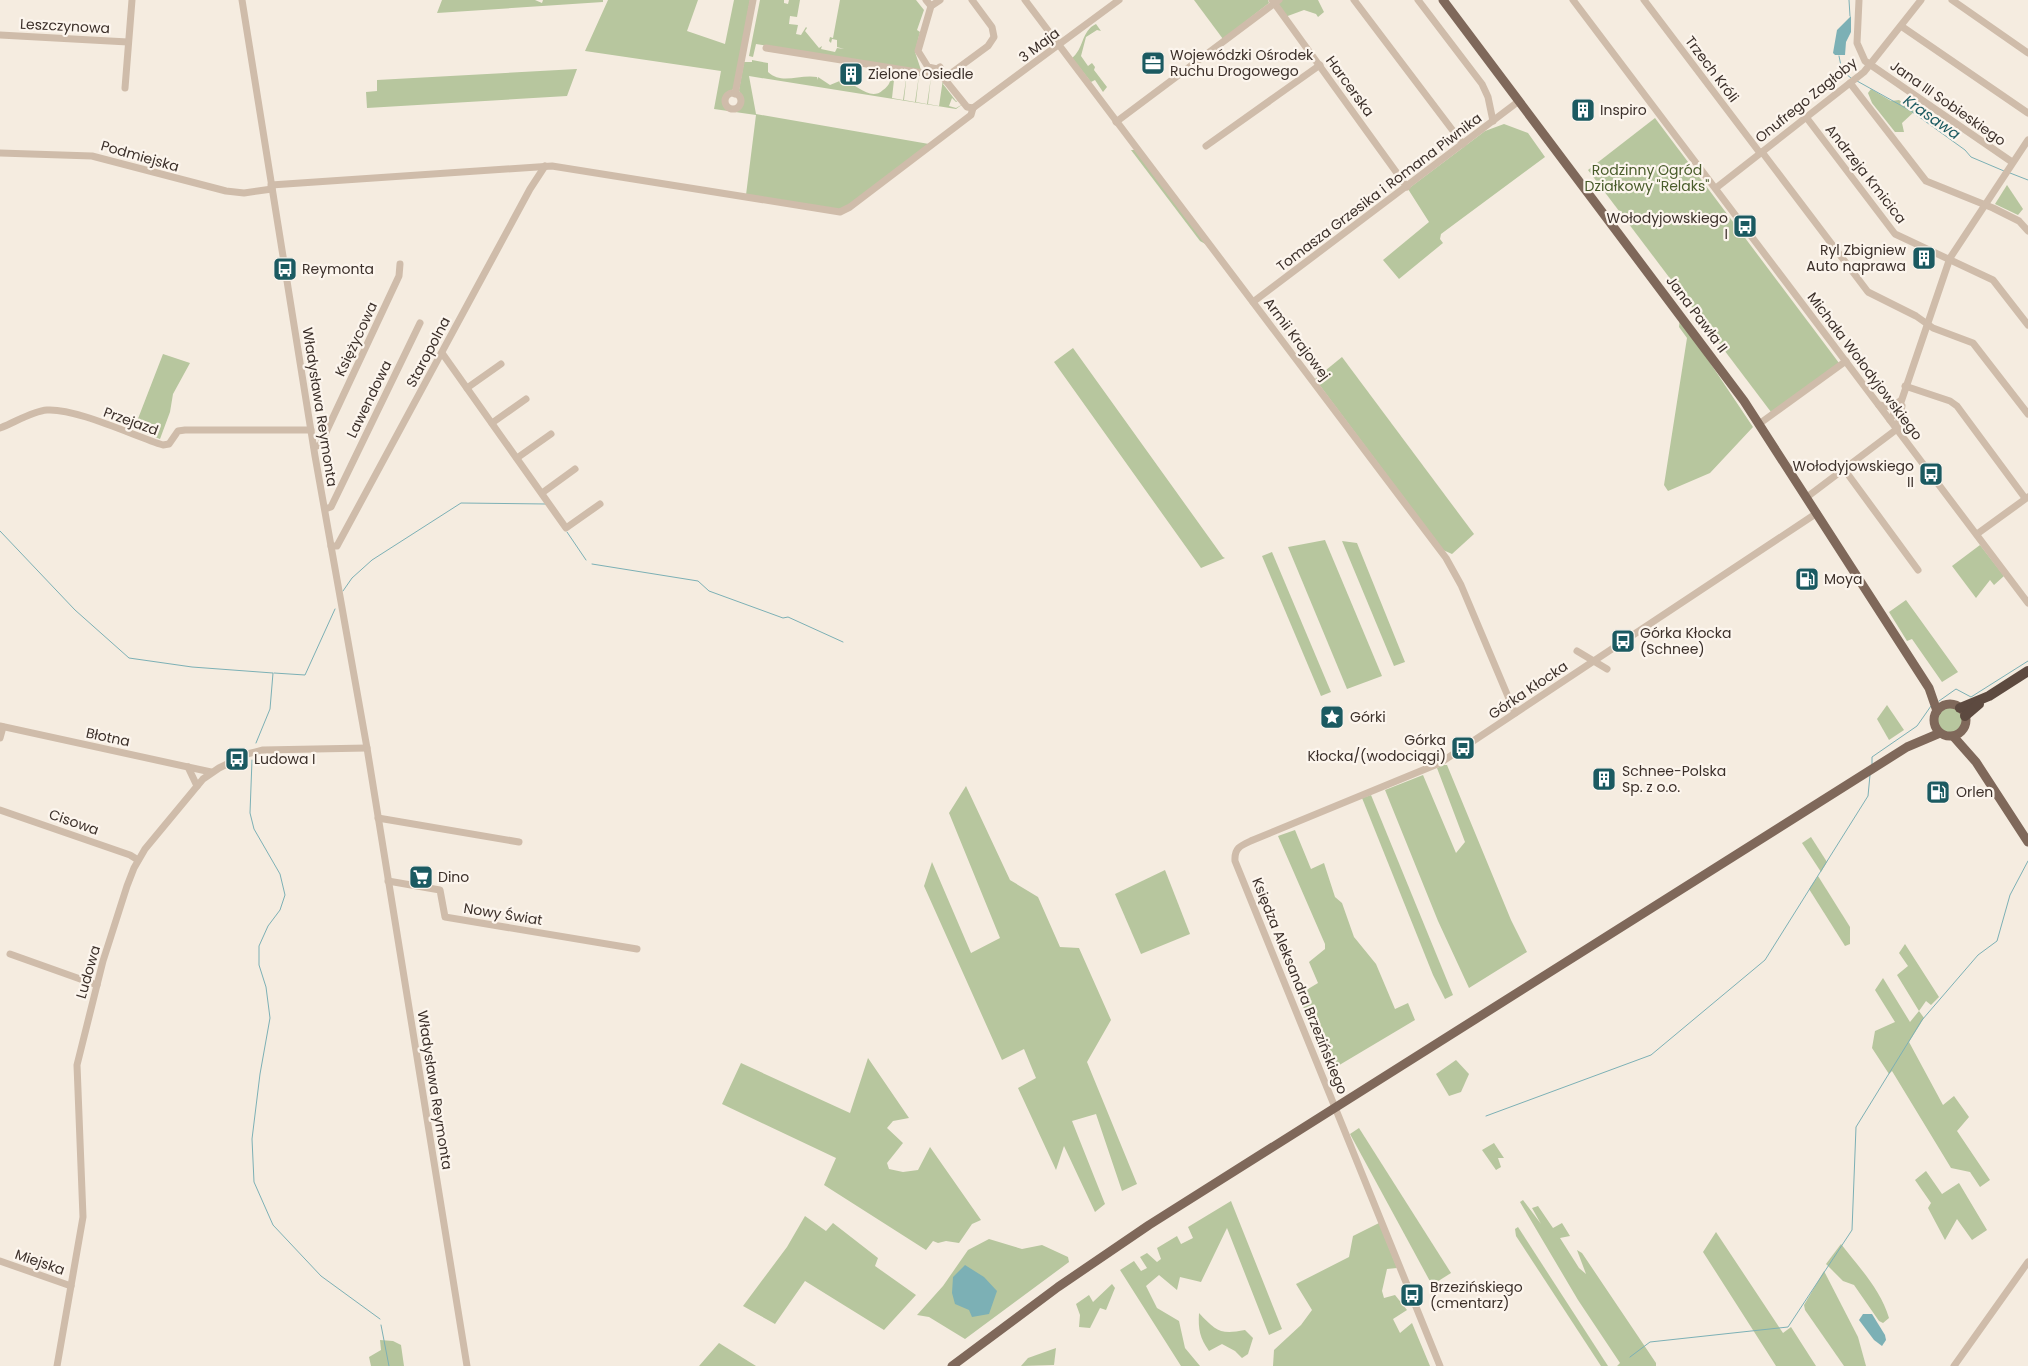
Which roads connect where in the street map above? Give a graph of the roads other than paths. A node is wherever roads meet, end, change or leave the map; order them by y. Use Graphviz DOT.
graph roads {
  1 [pos="132,0"];
  2 [pos="242,0"];
  3 [pos="752,0"];
  4 [pos="940,0"];
  5 [pos="972,0"];
  6 [pos="1025,0"];
  7 [pos="1119,0"];
  8 [pos="1354,0"];
  9 [pos="1418,0"];
  10 [pos="1443,0"];
  11 [pos="1573,0"];
  12 [pos="1644,0"];
  13 [pos="1859,0"];
  14 [pos="1922,0"];
  15 [pos="1952,0"];
  16 [pos="1275,1"];
  17 [pos="929,3"];
  18 [pos="1901,26"];
  19 [pos="0,35"];
  20 [pos="128,42"];
  21 [pos="1059,45"];
  22 [pos="766,48"];
  23 [pos="2028,53"];
  24 [pos="1869,65"];
  25 [pos="1320,66"];
  26 [pos="940,67"];
  27 [pos="950,74"];
  28 [pos="1853,81"];
  29 [pos="124,88"];
  30 [pos="735,94"];
  31 [pos="1519,101"];
  32 [pos="973,108"];
  33 [pos="2028,113"];
  34 [pos="1806,117"];
  35 [pos="1493,121"];
  36 [pos="1116,122"];
  37 [pos="2028,140"];
  38 [pos="1463,144"];
  39 [pos="1206,146"];
  40 [pos="0,153"];
  41 [pos="1761,153"];
  42 [pos="2012,162"];
  43 [pos="545,166"];
  44 [pos="272,187"];
  45 [pos="1407,187"];
  46 [pos="1716,188"];
  47 [pos="1984,204"];
  48 [pos="2028,231"];
  49 [pos="1950,258"];
  50 [pos="400,264"];
  51 [pos="1253,302"];
  52 [pos="420,323"];
  53 [pos="1927,324"];
  54 [pos="2028,325"];
  55 [pos="442,353"];
  56 [pos="1846,361"];
  57 [pos="501,364"];
  58 [pos="1905,386"];
  59 [pos="467,388"];
  60 [pos="1903,396"];
  61 [pos="526,399"];
  62 [pos="1879,406"];
  63 [pos="2028,414"];
  64 [pos="1890,420"];
  65 [pos="492,423"];
  66 [pos="1759,424"];
  67 [pos="0,428"];
  68 [pos="1896,429"];
  69 [pos="311,430"];
  70 [pos="551,434"];
  71 [pos="314,447"];
  72 [pos="517,458"];
  73 [pos="575,469"];
  74 [pos="1844,469"];
  75 [pos="542,493"];
  76 [pos="1807,497"];
  77 [pos="2027,497"];
  78 [pos="600,504"];
  79 [pos="325,509"];
  80 [pos="1816,513"];
  81 [pos="1977,534"];
  82 [pos="331,546"];
  83 [pos="1918,570"];
  84 [pos="2028,603"];
  85 [pos="1577,650"];
  86 [pos="1592,662"];
  87 [pos="1607,669"];
  88 [pos="2028,671"];
  89 [pos="1939,704"];
  90 [pos="1963,712"];
  91 [pos="1514,713"];
  92 [pos="1934,724"];
  93 [pos="2,726"];
  94 [pos="1962,731"];
  95 [pos="1940,733"];
  96 [pos="1953,736"];
  97 [pos="0,738"];
  98 [pos="1907,747"];
  99 [pos="367,748"];
  100 [pos="1976,762"];
  101 [pos="188,767"];
  102 [pos="211,772"];
  103 [pos="197,786"];
  104 [pos="0,810"];
  105 [pos="378,818"];
  106 [pos="519,842"];
  107 [pos="2028,842"];
  108 [pos="1235,852"];
  109 [pos="138,860"];
  110 [pos="388,881"];
  111 [pos="637,949"];
  112 [pos="10,954"];
  113 [pos="97,984"];
  114 [pos="0,1261"];
  115 [pos="2028,1262"];
  116 [pos="71,1286"];
  117 [pos="57,1366"];
  118 [pos="467,1366"];
  119 [pos="952,1366"];
  120 [pos="1440,1366"];
  121 [pos="1954,1366"];
  1 -- 20 [label="street, Leszczynowa"];
  2 -- 44 [label="street, Władysława Reymonta"];
  3 -- 30 [label="street"];
  4 -- 17 [label="street"];
  5 -- 27 [label="street"];
  6 -- 21 [label="street, Armii Krajowej"];
  7 -- 21 [label="street, 3 Maja"];
  8 -- 38 [label="street"];
  9 -- 35 [label="street"];
  10 -- 31 [label="main road, Jana Pawła II"];
  11 -- 46 [label="street, Michała Wołodyjowskiego"];
  12 -- 41 [label="street, Trzech Króli"];
  13 -- 24 [label="street"];
  14 -- 18 [label="street, Onufrego Zagłoby"];
  15 -- 23 [label="street"];
  16 -- 25 [label="street, Harcerska"];
  16 -- 36 [label="street"];
  17 -- 26 [label="street"];
  18 -- 24 [label="street, Onufrego Zagłoby"];
  18 -- 33 [label="street"];
  19 -- 20 [label="street, Leszczynowa"];
  20 -- 29 [label="street, Leszczynowa"];
  21 -- 32 [label="street, 3 Maja"];
  21 -- 36 [label="street, Armii Krajowej"];
  22 -- 32 [label="street"];
  24 -- 28 [label="street, Onufrego Zagłoby"];
  24 -- 42 [label="street, Jana III Sobieskiego"];
  25 -- 39 [label="street"];
  25 -- 45 [label="street, Harcerska"];
  28 -- 34 [label="street, Onufrego Zagłoby"];
  28 -- 47 [label="street"];
  31 -- 35 [label="street, Tomasza Grzesika i Romana Piwnika"];
  31 -- 66 [label="main road, Jana Pawła II"];
  32 -- 43 [label="street, 3 Maja"];
  34 -- 41 [label="street, Onufrego Zagłoby"];
  34 -- 49 [label="street, Andrzeja Kmicica"];
  35 -- 38 [label="street, Tomasza Grzesika i Romana Piwnika"];
  36 -- 51 [label="street, Armii Krajowej"];
  37 -- 42 [label="street"];
  38 -- 45 [label="street, Tomasza Grzesika i Romana Piwnika"];
  40 -- 44 [label="street, Podmiejska"];
  41 -- 46 [label="street, Onufrego Zagłoby"];
  41 -- 53 [label="street, Trzech Króli"];
  42 -- 47 [label="street"];
  43 -- 44 [label="street, Podmiejska"];
  43 -- 55 [label="street, Staropolna"];
  44 -- 69 [label="street, Władysława Reymonta"];
  45 -- 51 [label="street, Tomasza Grzesika i Romana Piwnika"];
  46 -- 56 [label="street, Michała Wołodyjowskiego"];
  47 -- 48 [label="street"];
  47 -- 49 [label="street"];
  49 -- 53 [label="street"];
  49 -- 54 [label="street, Andrzeja Kmicica"];
  50 -- 71 [label="street, Księżycowa"];
  51 -- 91 [label="street, Armii Krajowej"];
  52 -- 79 [label="street, Lawendowa"];
  53 -- 58 [label="street"];
  53 -- 63 [label="street, Trzech Króli"];
  55 -- 59 [label="street"];
  55 -- 82 [label="street, Staropolna"];
  56 -- 62 [label="street, Michała Wołodyjowskiego"];
  56 -- 66 [label="street"];
  57 -- 59 [label="street"];
  58 -- 60 [label="street"];
  58 -- 77 [label="street"];
  59 -- 65 [label="street"];
  60 -- 62 [label="street"];
  60 -- 64 [label="street"];
  60 -- 68 [label="street"];
  61 -- 65 [label="street"];
  62 -- 64 [label="street, Michała Wołodyjowskiego"];
  64 -- 68 [label="street, Michała Wołodyjowskiego"];
  65 -- 72 [label="street"];
  66 -- 76 [label="main road, Jana Pawła II"];
  67 -- 69 [label="street, Przejazd"];
  68 -- 74 [label="street"];
  68 -- 81 [label="street, Michała Wołodyjowskiego"];
  69 -- 71 [label="street, Władysława Reymonta"];
  70 -- 72 [label="street"];
  71 -- 79 [label="street, Władysława Reymonta"];
  72 -- 75 [label="street"];
  73 -- 75 [label="street"];
  74 -- 76 [label="street"];
  74 -- 83 [label="street"];
  75 -- 78 [label="street"];
  76 -- 80 [label="main road, Jana Pawła II"];
  77 -- 81 [label="street"];
  79 -- 82 [label="street, Władysława Reymonta"];
  80 -- 86 [label="street, Górka Kłocka"];
  80 -- 89 [label="main road, Jana Pawła II"];
  81 -- 84 [label="street, Michała Wołodyjowskiego"];
  82 -- 99 [label="street, Władysława Reymonta"];
  85 -- 86 [label="street"];
  86 -- 87 [label="street"];
  86 -- 91 [label="street, Górka Kłocka"];
  88 -- 90 [label="highway"];
  89 -- 90 [label="main road"];
  89 -- 92 [label="main road"];
  90 -- 94 [label="main road"];
  91 -- 108 [label="street, Górka Kłocka"];
  92 -- 95 [label="main road"];
  92 -- 98 [label="main road"];
  93 -- 97 [label="street"];
  93 -- 101 [label="street, Błotna"];
  94 -- 96 [label="main road"];
  94 -- 100 [label="main road"];
  95 -- 96 [label="main road"];
  95 -- 98 [label="main road"];
  96 -- 100 [label="main road"];
  98 -- 119 [label="main road"];
  99 -- 102 [label="street, Ludowa"];
  99 -- 105 [label="street, Władysława Reymonta"];
  100 -- 107 [label="main road"];
  101 -- 102 [label="street, Błotna"];
  101 -- 103 [label="street"];
  102 -- 103 [label="street, Ludowa"];
  103 -- 109 [label="street, Ludowa"];
  104 -- 109 [label="street, Cisowa"];
  105 -- 106 [label="street"];
  105 -- 110 [label="street, Władysława Reymonta"];
  108 -- 120 [label="street, Księdza Aleksandra Brzezińskiego"];
  109 -- 113 [label="street, Ludowa"];
  110 -- 111 [label="street, Nowy Świat"];
  110 -- 118 [label="street, Władysława Reymonta"];
  112 -- 113 [label="street"];
  113 -- 116 [label="street, Ludowa"];
  114 -- 116 [label="street, Miejska"];
  115 -- 121 [label="street"];
  116 -- 117 [label="street, Ludowa"];
}
